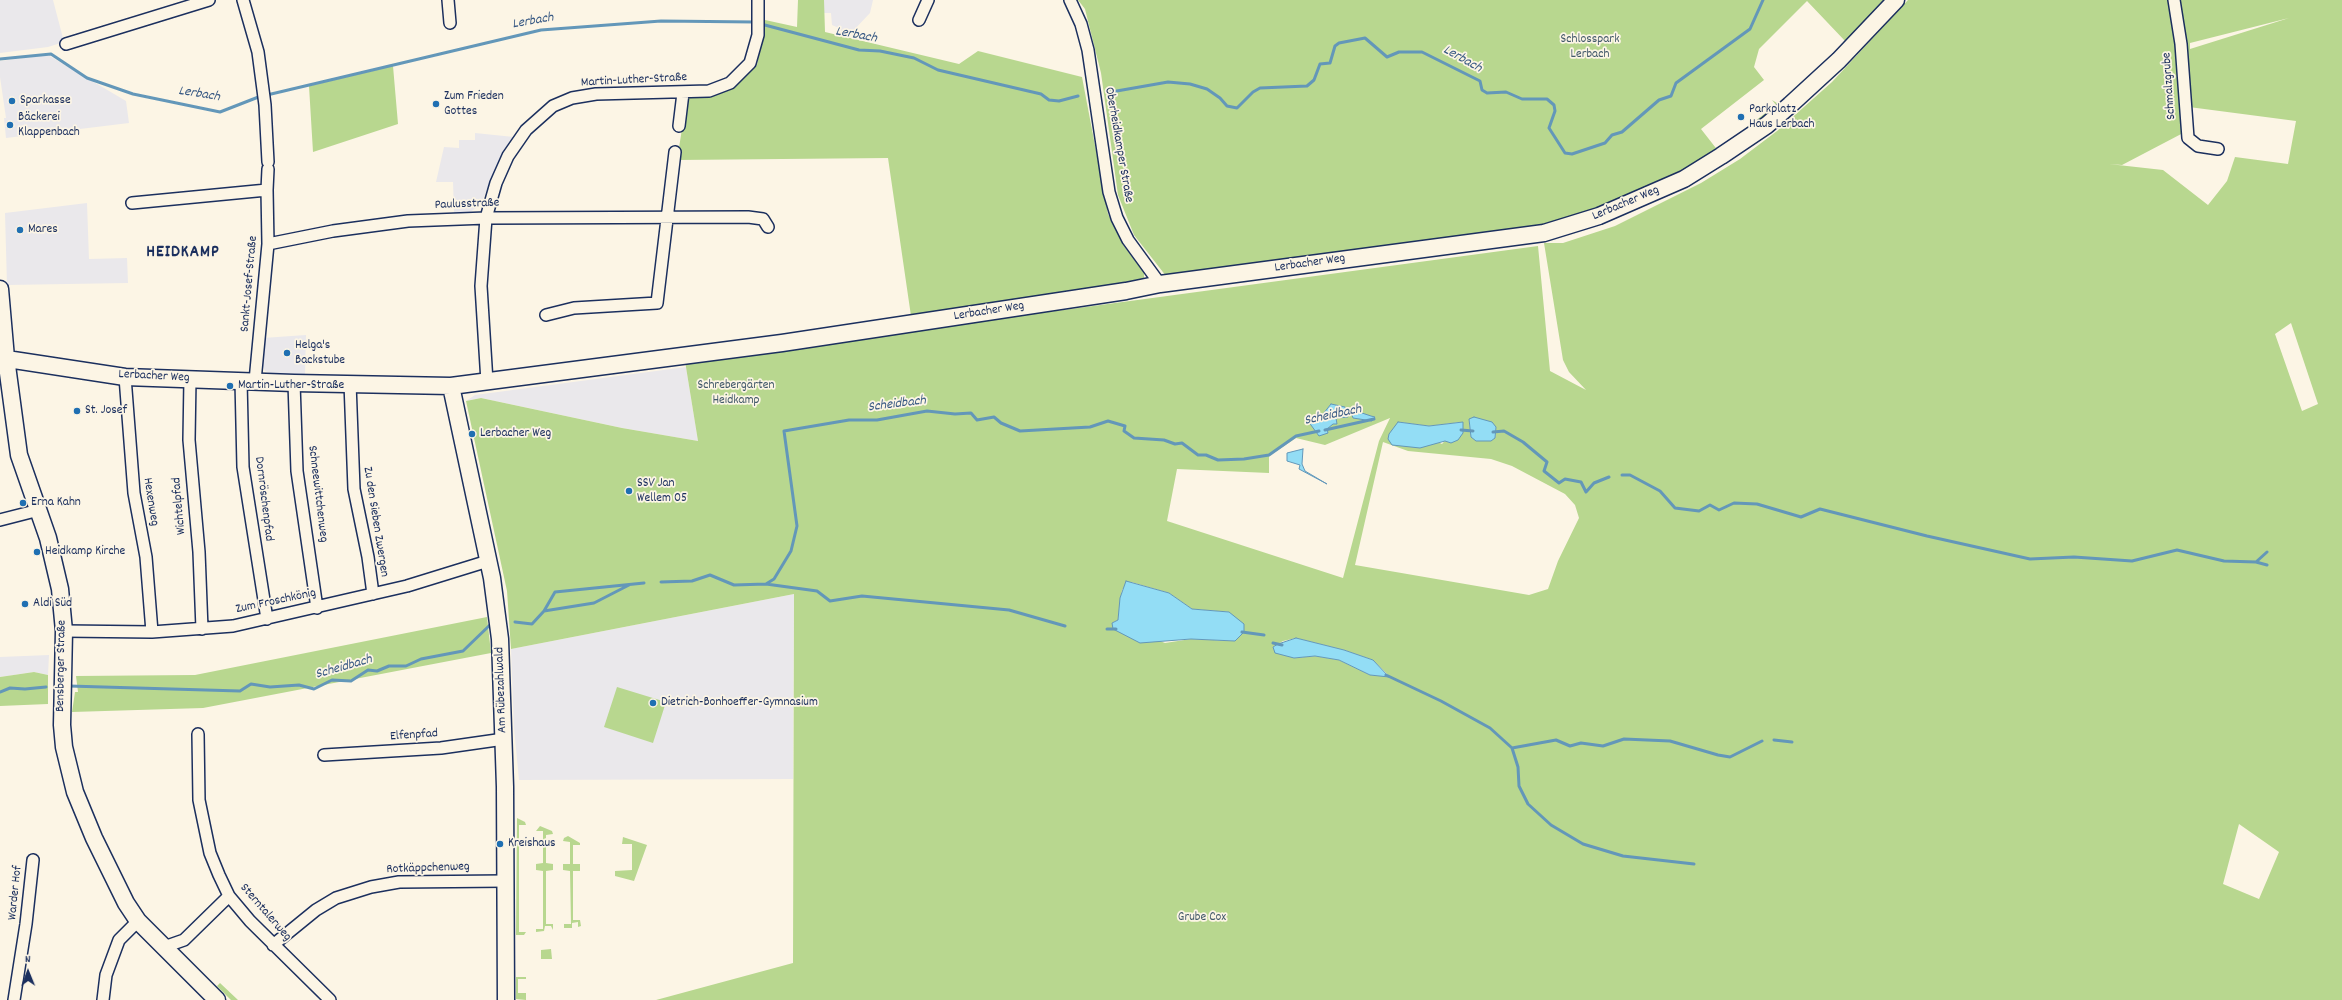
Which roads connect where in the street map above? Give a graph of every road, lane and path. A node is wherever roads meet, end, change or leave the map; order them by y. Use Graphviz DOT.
graph roads {
  1 [pos="209,0"];
  2 [pos="243,0"];
  3 [pos="448,0"];
  4 [pos="758,0"];
  5 [pos="928,0"];
  6 [pos="1070,0"];
  7 [pos="1896,0"];
  8 [pos="2174,0"];
  9 [pos="919,20"];
  10 [pos="450,24"];
  11 [pos="66,44"];
  12 [pos="683,93"];
  13 [pos="679,126"];
  14 [pos="2218,149"];
  15 [pos="675,152"];
  16 [pos="267,190"];
  17 [pos="132,203"];
  18 [pos="669,216"];
  19 [pos="486,218"];
  20 [pos="768,227"];
  21 [pos="268,244"];
  22 [pos="1160,284"];
  23 [pos="0,289"];
  24 [pos="546,315"];
  25 [pos="3,358"];
  26 [pos="125,377"];
  27 [pos="190,379"];
  28 [pos="248,381"];
  29 [pos="487,382"];
  30 [pos="294,383"];
  31 [pos="350,383"];
  32 [pos="450,386"];
  33 [pos="39,510"];
  34 [pos="0,520"];
  35 [pos="484,563"];
  36 [pos="373,594"];
  37 [pos="317,608"];
  38 [pos="267,619"];
  39 [pos="202,630"];
  40 [pos="64,631"];
  41 [pos="152,632"];
  42 [pos="198,734"];
  43 [pos="504,739"];
  44 [pos="324,755"];
  45 [pos="33,860"];
  46 [pos="506,881"];
  47 [pos="229,896"];
  48 [pos="138,921"];
  49 [pos="184,940"];
  50 [pos="273,945"];
  51 [pos="164,947"];
  52 [pos="178,962"];
  53 [pos="14,1000"];
  54 [pos="104,1000"];
  55 [pos="217,1000"];
  56 [pos="330,1000"];
  57 [pos="506,1000"];
  1 -- 11 [label="street"];
  2 -- 16 [label="street, Sankt-Josef-Straße"];
  3 -- 10 [label="street"];
  4 -- 12 [label="street, Martin-Luther-Straße"];
  5 -- 9 [label="street"];
  6 -- 22 [label="street, Oberheidkamper Straße"];
  7 -- 22 [label="street, Lerbacher Weg"];
  8 -- 14 [label="street, Schmalzgrube"];
  12 -- 13 [label="street"];
  12 -- 19 [label="street, Martin-Luther-Straße"];
  15 -- 18 [label="street"];
  16 -- 17 [label="street"];
  16 -- 21 [label="street, Sankt-Josef-Straße"];
  18 -- 19 [label="street, Paulusstraße"];
  18 -- 20 [label="street, Paulusstraße"];
  18 -- 24 [label="street"];
  19 -- 21 [label="street, Paulusstraße"];
  19 -- 29 [label="street, Martin-Luther-Straße"];
  21 -- 28 [label="street, Sankt-Josef-Straße"];
  22 -- 29 [label="street, Lerbacher Weg"];
  23 -- 25 [label="street, Bensberger Straße"];
  25 -- 26 [label="street, Lerbacher Weg"];
  25 -- 33 [label="street, Bensberger Straße"];
  26 -- 27 [label="street, Lerbacher Weg"];
  26 -- 41 [label="street, Hexenweg"];
  27 -- 28 [label="street, Lerbacher Weg"];
  27 -- 39 [label="street, Wichtelpfad"];
  28 -- 30 [label="street, Lerbacher Weg"];
  28 -- 38 [label="street, Dornröschenpfad"];
  29 -- 32 [label="street, Lerbacher Weg"];
  30 -- 31 [label="street, Lerbacher Weg"];
  30 -- 37 [label="street, Schneewittchenweg"];
  31 -- 32 [label="street, Lerbacher Weg"];
  31 -- 36 [label="street, Zu den Sieben Zwergen"];
  32 -- 35 [label="street, Am Rübezahlwald"];
  33 -- 34 [label="street"];
  33 -- 40 [label="street, Bensberger Straße"];
  35 -- 36 [label="street, Zum Froschkönig"];
  35 -- 43 [label="street, Am Rübezahlwald"];
  36 -- 37 [label="street, Zum Froschkönig"];
  37 -- 38 [label="street, Zum Froschkönig"];
  38 -- 39 [label="street, Zum Froschkönig"];
  39 -- 41 [label="street, Zum Froschkönig"];
  40 -- 41 [label="street, Zum Froschkönig"];
  40 -- 48 [label="street, Bensberger Straße"];
  42 -- 47 [label="street, Sterntalerweg"];
  43 -- 44 [label="street, Elfenpfad"];
  43 -- 46 [label="street, Am Rübezahlwald"];
  45 -- 53 [label="street, Warder Hof"];
  46 -- 50 [label="street, Rotkäppchenweg"];
  46 -- 57 [label="street, Am Rübezahlwald"];
  47 -- 49 [label="street"];
  47 -- 50 [label="street, Sterntalerweg"];
  48 -- 51 [label="street, Bensberger Straße"];
  48 -- 54 [label="street"];
  49 -- 51 [label="street"];
  49 -- 52 [label="street"];
  50 -- 56 [label="street, Sterntalerweg"];
  51 -- 52 [label="street, Bensberger Straße"];
  52 -- 55 [label="street, Bensberger Straße"];
}
